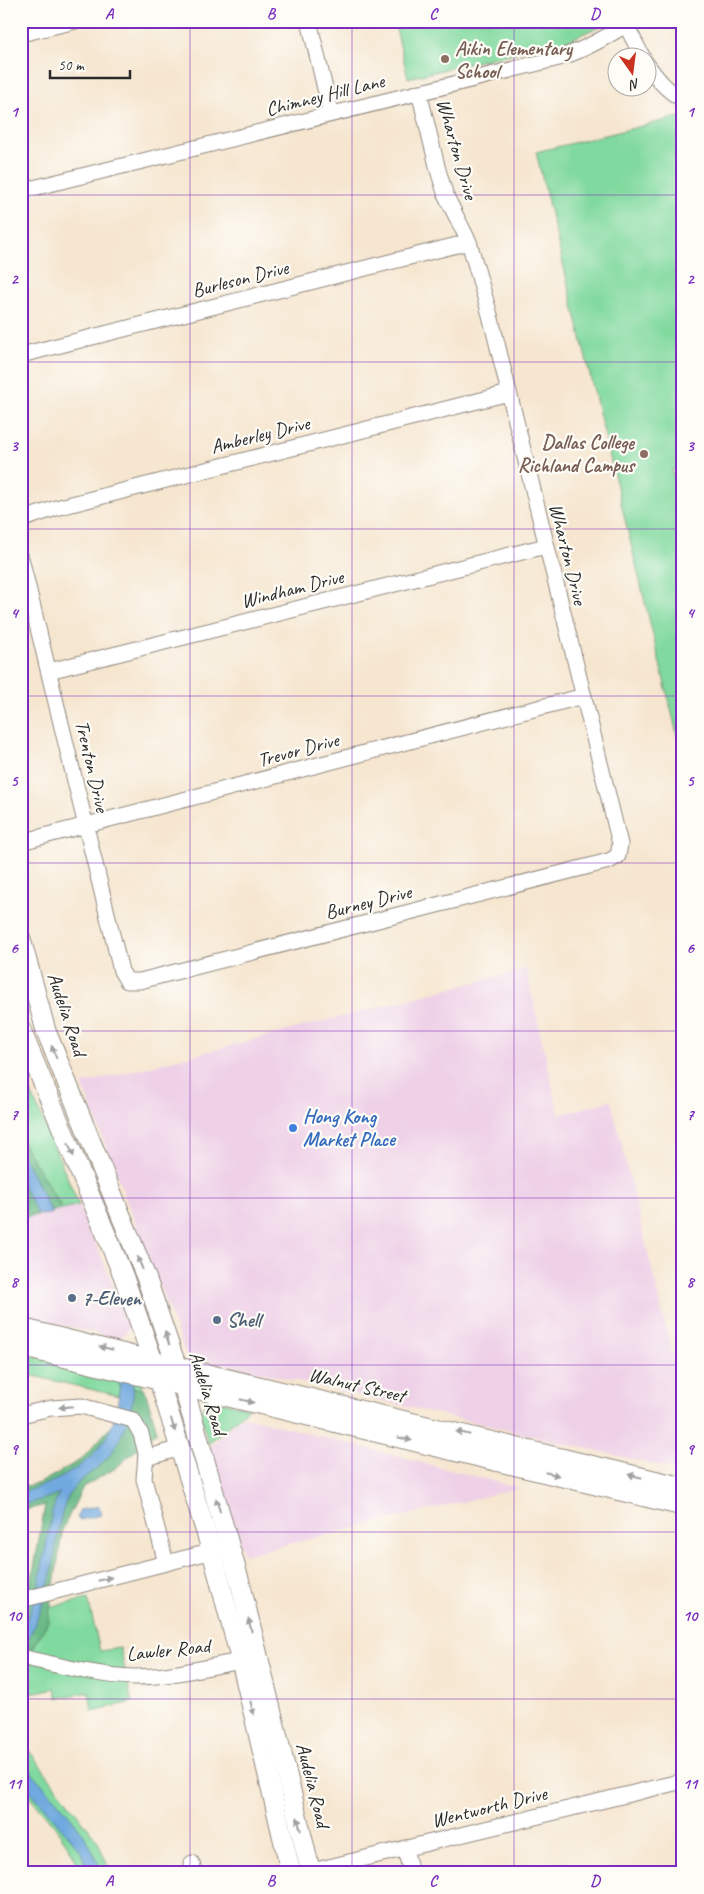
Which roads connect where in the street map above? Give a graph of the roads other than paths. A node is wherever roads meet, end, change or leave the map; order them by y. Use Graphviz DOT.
graph roads {
  1 [pos="76,21"];
  2 [pos="308,21"];
  3 [pos="627,23"];
  4 [pos="21,34"];
  5 [pos="638,48"];
  6 [pos="656,76"];
  7 [pos="419,92"];
  8 [pos="683,99"];
  9 [pos="331,114"];
  10 [pos="21,191"];
  11 [pos="470,242"];
  12 [pos="21,355"];
  13 [pos="509,393"];
  14 [pos="21,520"];
  15 [pos="546,546"];
  16 [pos="21,558"];
  17 [pos="49,671"];
  18 [pos="584,696"];
  19 [pos="85,826"];
  20 [pos="21,842"];
  21 [pos="618,856"];
  22 [pos="21,940"];
  23 [pos="127,981"];
  24 [pos="21,1030"];
  25 [pos="72,1098"];
  26 [pos="52,1105"];
  27 [pos="21,1328"];
  28 [pos="21,1347"];
  29 [pos="177,1366"];
  30 [pos="156,1370"];
  31 [pos="183,1385"];
  32 [pos="21,1415"];
  33 [pos="510,1445"];
  34 [pos="180,1448"];
  35 [pos="146,1458"];
  36 [pos="504,1463"];
  37 [pos="683,1487"];
  38 [pos="683,1505"];
  39 [pos="221,1549"];
  40 [pos="164,1564"];
  41 [pos="22,1600"];
  42 [pos="23,1658"];
  43 [pos="241,1661"];
  44 [pos="260,1663"];
  45 [pos="683,1781"];
  46 [pos="405,1848"];
  47 [pos="309,1872"];
  48 [pos="291,1873"];
  49 [pos="411,1873"];
  1 -- 4 [label="street"];
  2 -- 9 [label="street"];
  3 -- 5 [label="street"];
  3 -- 7 [label="street, Chimney Hill Lane"];
  6 -- 8 [label="street"];
  7 -- 9 [label="street, Chimney Hill Lane"];
  7 -- 11 [label="street, Wharton Drive"];
  9 -- 10 [label="street, Chimney Hill Lane"];
  11 -- 12 [label="street, Burleson Drive"];
  11 -- 13 [label="street, Wharton Drive"];
  13 -- 14 [label="street, Amberley Drive"];
  13 -- 15 [label="street, Wharton Drive"];
  15 -- 17 [label="street, Windham Drive"];
  15 -- 18 [label="street, Wharton Drive"];
  16 -- 17 [label="street, Trenton Drive"];
  17 -- 19 [label="street, Trenton Drive"];
  18 -- 19 [label="street, Trevor Drive"];
  18 -- 21 [label="street, Wharton Drive"];
  19 -- 20 [label="street, Trevor Drive"];
  19 -- 23 [label="street, Trenton Drive"];
  21 -- 23 [label="street, Burney Drive"];
  25 -- 22 [label="main road, Audelia Road, one-way"];
  24 -- 26 [label="main road, Audelia Road"];
  25 -- 26 [label="main road"];
  29 -- 25 [label="main road, Audelia Road, one-way"];
  26 -- 30 [label="main road, Audelia Road, one-way"];
  30 -- 27 [label="main road, Walnut Street, one-way"];
  28 -- 30 [label="main road, Walnut Street"];
  29 -- 30 [label="main road, Walnut Street"];
  29 -- 31 [label="main road, Audelia Road"];
  33 -- 29 [label="main road, Walnut Street, one-way"];
  30 -- 31 [label="main road, Walnut Street"];
  30 -- 34 [label="main road, Audelia Road, one-way"];
  31 -- 36 [label="main road, Walnut Street, one-way"];
  39 -- 31 [label="main road, Audelia Road, one-way"];
  35 -- 32 [label="street, one-way"];
  33 -- 36 [label="main road"];
  37 -- 33 [label="main road, Walnut Street, one-way"];
  34 -- 35 [label="street"];
  34 -- 39 [label="main road, Audelia Road"];
  35 -- 40 [label="street"];
  36 -- 38 [label="main road, Walnut Street, one-way"];
  39 -- 40 [label="street"];
  39 -- 43 [label="main road, Audelia Road"];
  44 -- 39 [label="main road, Audelia Road, one-way"];
  41 -- 40 [label="street, one-way"];
  42 -- 43 [label="street, Lawler Road"];
  43 -- 44 [label="street, Lawler Road"];
  43 -- 48 [label="main road, Audelia Road, one-way"];
  47 -- 44 [label="main road, Audelia Road, one-way"];
  45 -- 46 [label="street, Wentworth Drive"];
  46 -- 47 [label="street, Wentworth Drive"];
  46 -- 49 [label="street"];
}
